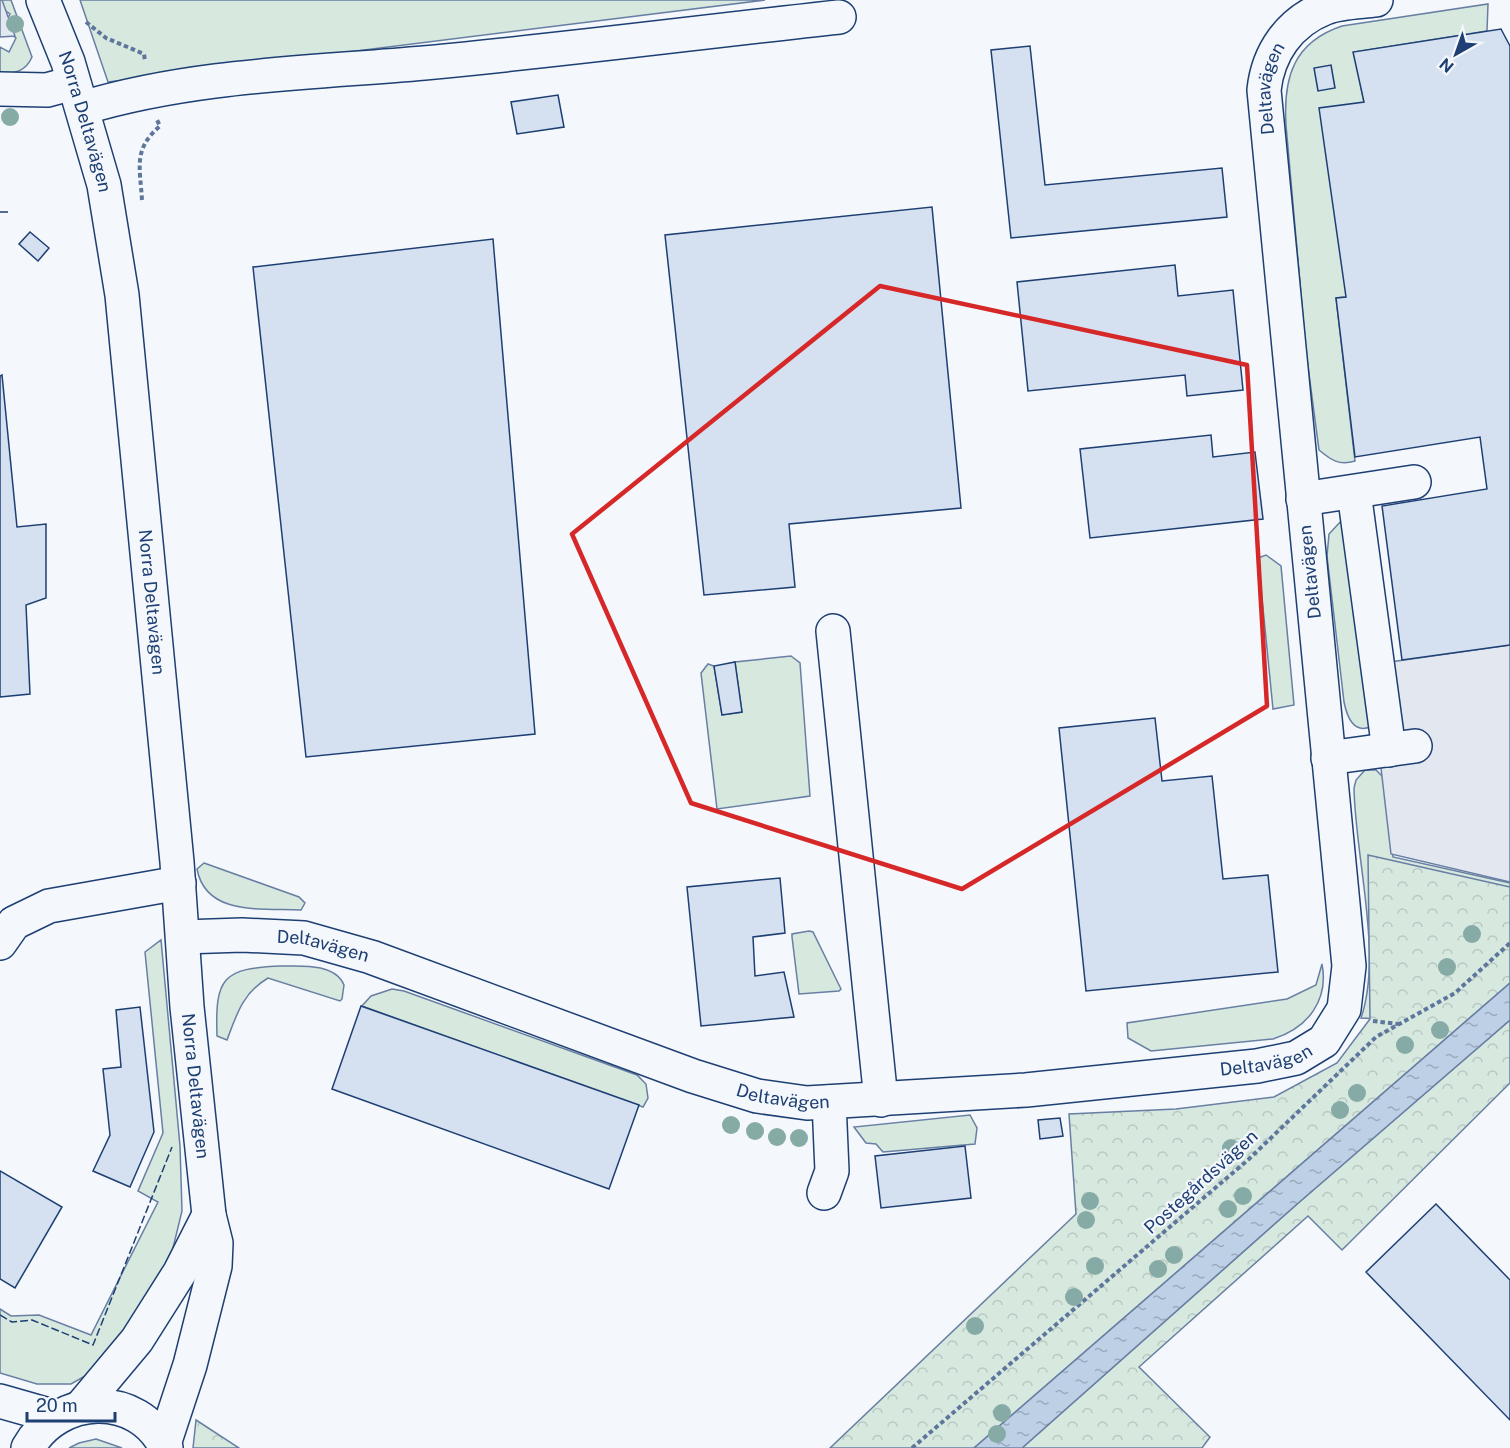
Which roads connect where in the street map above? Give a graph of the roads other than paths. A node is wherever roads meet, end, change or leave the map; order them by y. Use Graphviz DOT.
graph roads {
  1 [pos="43,0"];
  2 [pos="1376,0"];
  3 [pos="839,17"];
  4 [pos="0,89"];
  5 [pos="78,96"];
  6 [pos="1414,482"];
  7 [pos="1354,492"];
  8 [pos="1303,499"];
  9 [pos="833,631"];
  10 [pos="1328,758"];
  11 [pos="179,883"];
  12 [pos="183,938"];
  13 [pos="0,943"];
  14 [pos="880,1100"];
  15 [pos="830,1102"];
  16 [pos="824,1193"];
  17 [pos="209,1215"];
  18 [pos="0,1401"];
  19 [pos="68,1412"];
  20 [pos="165,1446"];
  21 [pos="28,1448"];
  1 -- 5 [label="street, Norra Deltavägen"];
  2 -- 8 [label="street, Deltavägen"];
  3 -- 5 [label="street"];
  4 -- 5 [label="street"];
  5 -- 11 [label="street, Norra Deltavägen"];
  6 -- 7 [label="street"];
  7 -- 8 [label="street"];
  7 -- 10 [label="street"];
  8 -- 10 [label="street, Deltavägen"];
  9 -- 14 [label="street"];
  10 -- 14 [label="street, Deltavägen"];
  11 -- 12 [label="street, Norra Deltavägen"];
  11 -- 13 [label="street"];
  12 -- 15 [label="street, Deltavägen"];
  12 -- 17 [label="street, Norra Deltavägen"];
  14 -- 15 [label="street, Deltavägen"];
  15 -- 16 [label="street"];
  17 -- 19 [label="street"];
  17 -- 20 [label="street, Norra Deltavägen"];
  18 -- 19 [label="street"];
  19 -- 20 [label="street"];
  19 -- 21 [label="street"];
}
